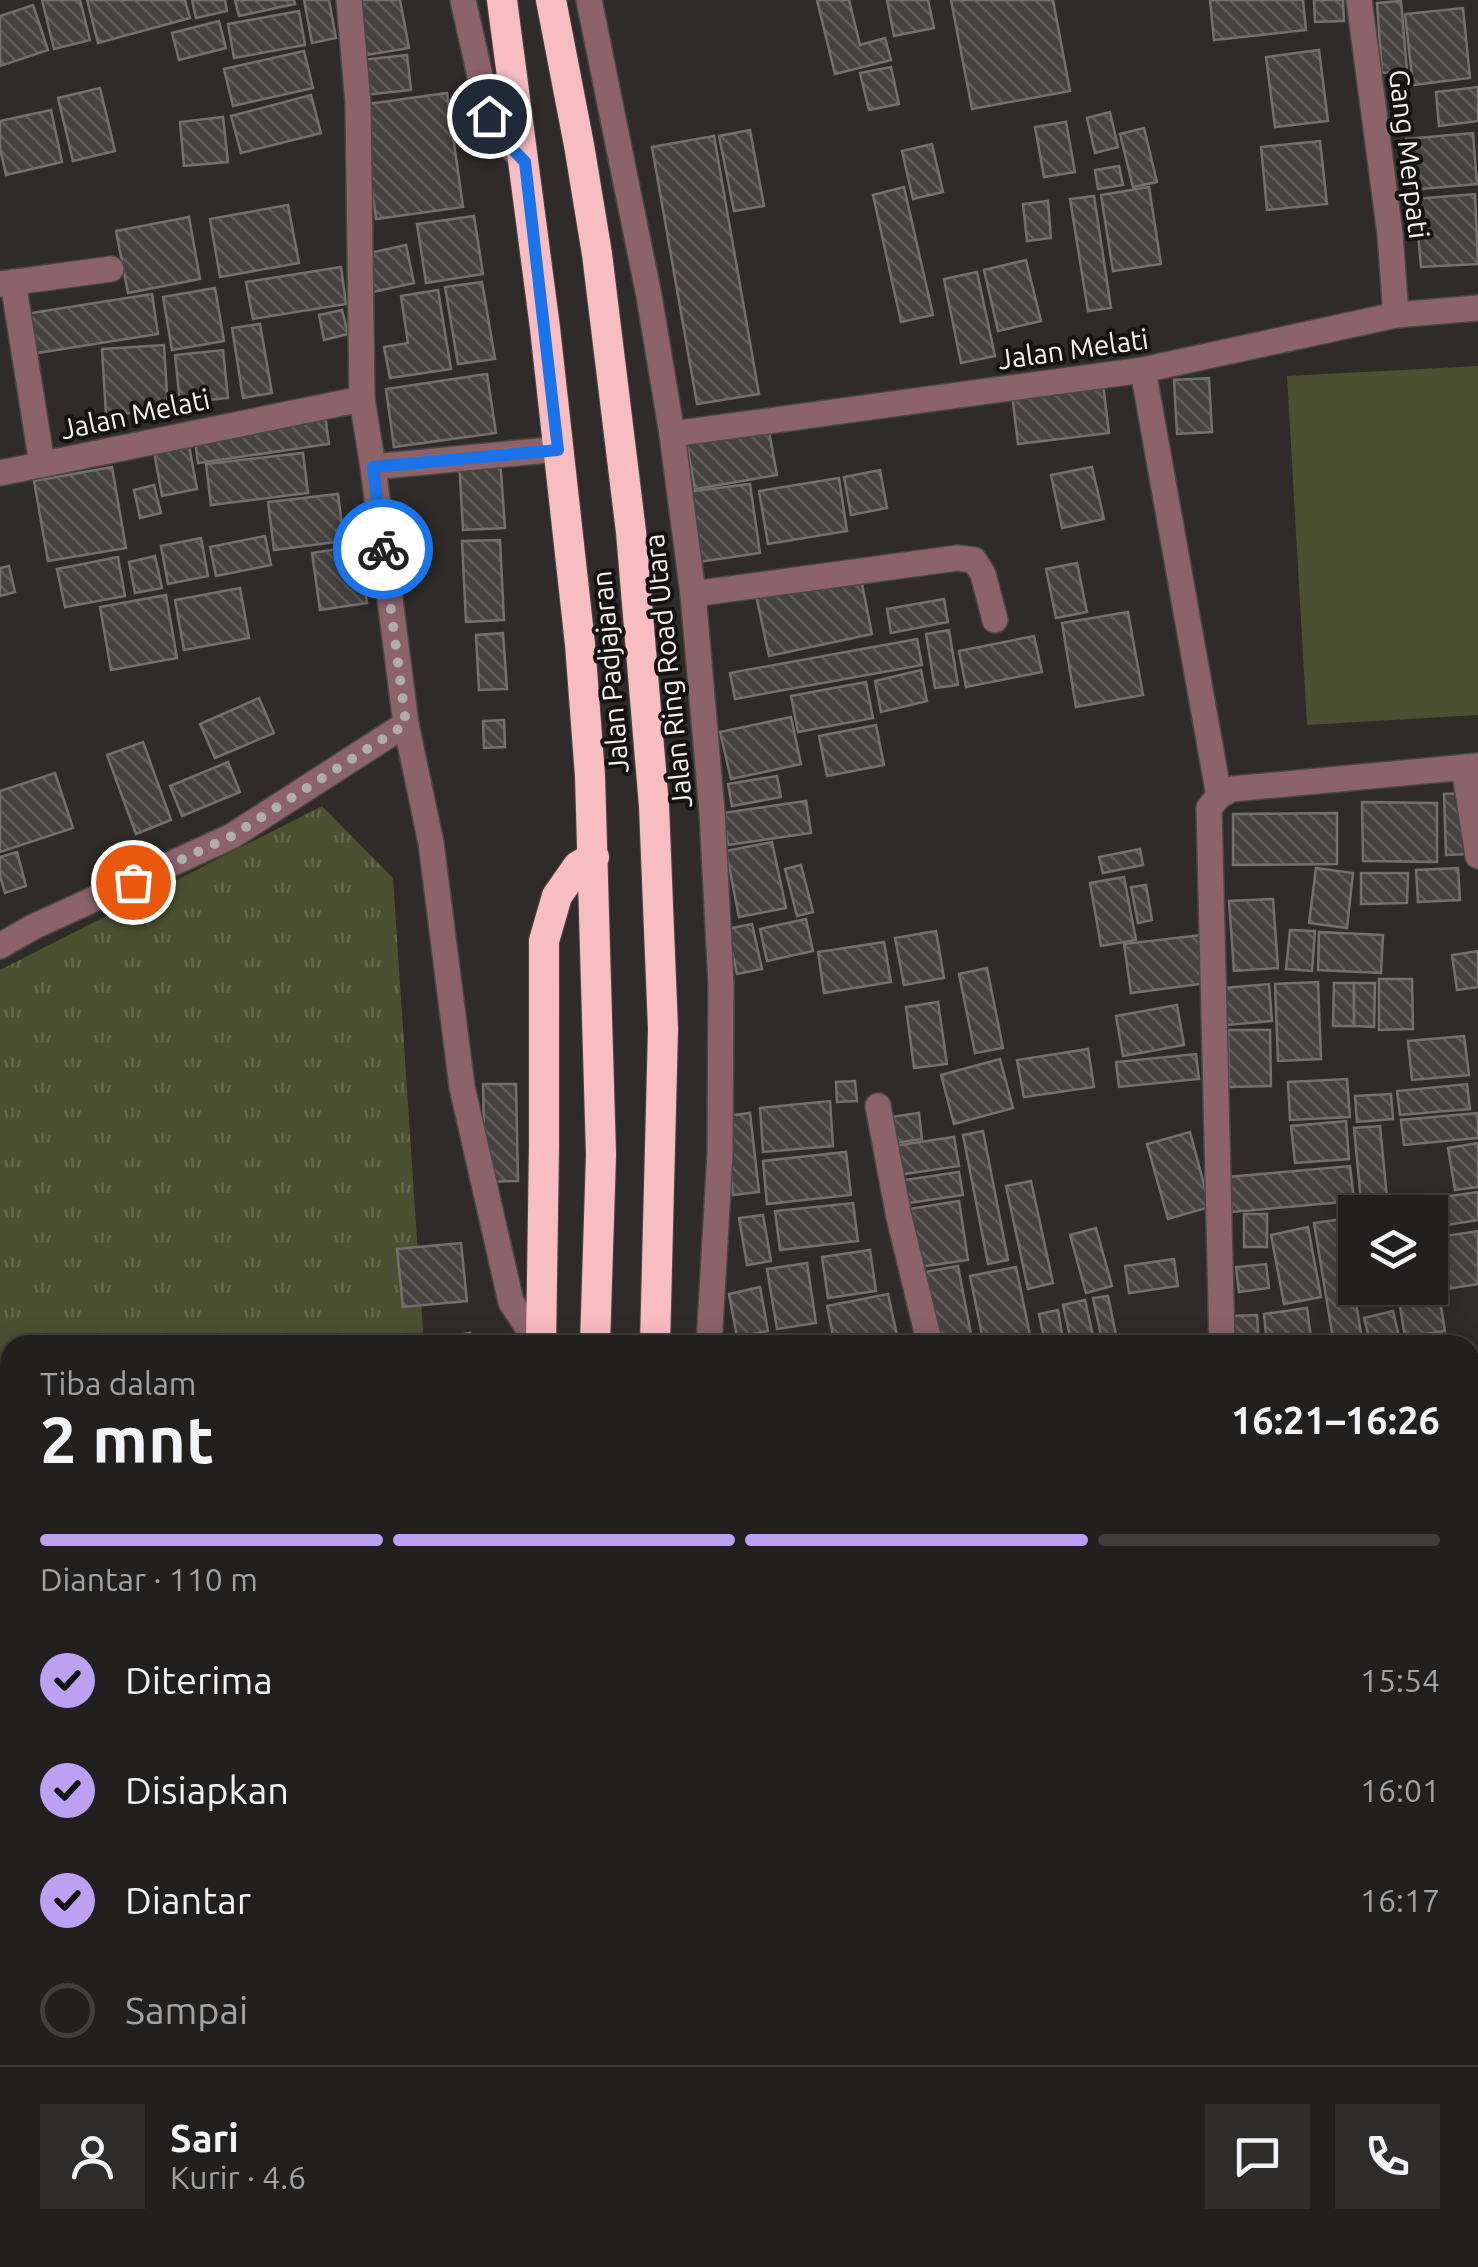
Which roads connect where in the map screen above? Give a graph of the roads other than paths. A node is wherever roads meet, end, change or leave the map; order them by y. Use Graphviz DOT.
graph roads {
  1 [pos="349,0"];
  2 [pos="462,0"];
  3 [pos="502,0"];
  4 [pos="551,0"];
  5 [pos="589,0"];
  6 [pos="1359,0"];
  7 [pos="525,162"];
  8 [pos="111,269"];
  9 [pos="6,283"];
  10 [pos="1478,308"];
  11 [pos="1396,315"];
  12 [pos="1143,370"];
  13 [pos="362,399"];
  14 [pos="672,434"];
  15 [pos="558,450"];
  16 [pos="42,464"];
  17 [pos="373,467"];
  18 [pos="0,473"];
  19 [pos="693,594"];
  20 [pos="995,620"];
  21 [pos="406,724"];
  22 [pos="1471,766"];
  23 [pos="1218,796"];
  24 [pos="1478,856"];
  25 [pos="594,857"];
  26 [pos="0,946"];
  27 [pos="878,1106"];
  28 [pos="533,1335"];
  29 [pos="540,1335"];
  30 [pos="595,1335"];
  31 [pos="654,1335"];
  32 [pos="710,1335"];
  33 [pos="928,1335"];
  34 [pos="1222,1335"];
  1 -- 13 [label="street"];
  2 -- 7 [label="street"];
  3 -- 7 [label="highway, Jalan Padjajaran"];
  4 -- 31 [label="highway, Jalan Padjajaran"];
  5 -- 14 [label="street, Jalan Ring Road Utara"];
  6 -- 11 [label="street, Gang Merpati"];
  7 -- 15 [label="highway, Jalan Padjajaran"];
  8 -- 9 [label="street"];
  9 -- 16 [label="street, Jalan Melati"];
  10 -- 11 [label="street, Jalan Melati"];
  11 -- 12 [label="street, Jalan Melati"];
  12 -- 14 [label="street, Jalan Melati"];
  12 -- 23 [label="street"];
  13 -- 16 [label="street, Jalan Melati"];
  13 -- 17 [label="street"];
  14 -- 19 [label="street, Jalan Ring Road Utara"];
  15 -- 17 [label="street"];
  15 -- 25 [label="highway, Jalan Padjajaran"];
  16 -- 18 [label="street"];
  17 -- 21 [label="street"];
  19 -- 20 [label="street"];
  19 -- 32 [label="street, Jalan Ring Road Utara"];
  21 -- 26 [label="street"];
  21 -- 28 [label="street"];
  22 -- 23 [label="street"];
  22 -- 24 [label="street"];
  23 -- 34 [label="street"];
  25 -- 29 [label="highway"];
  25 -- 30 [label="highway, Jalan Padjajaran"];
  27 -- 33 [label="street"];
}
